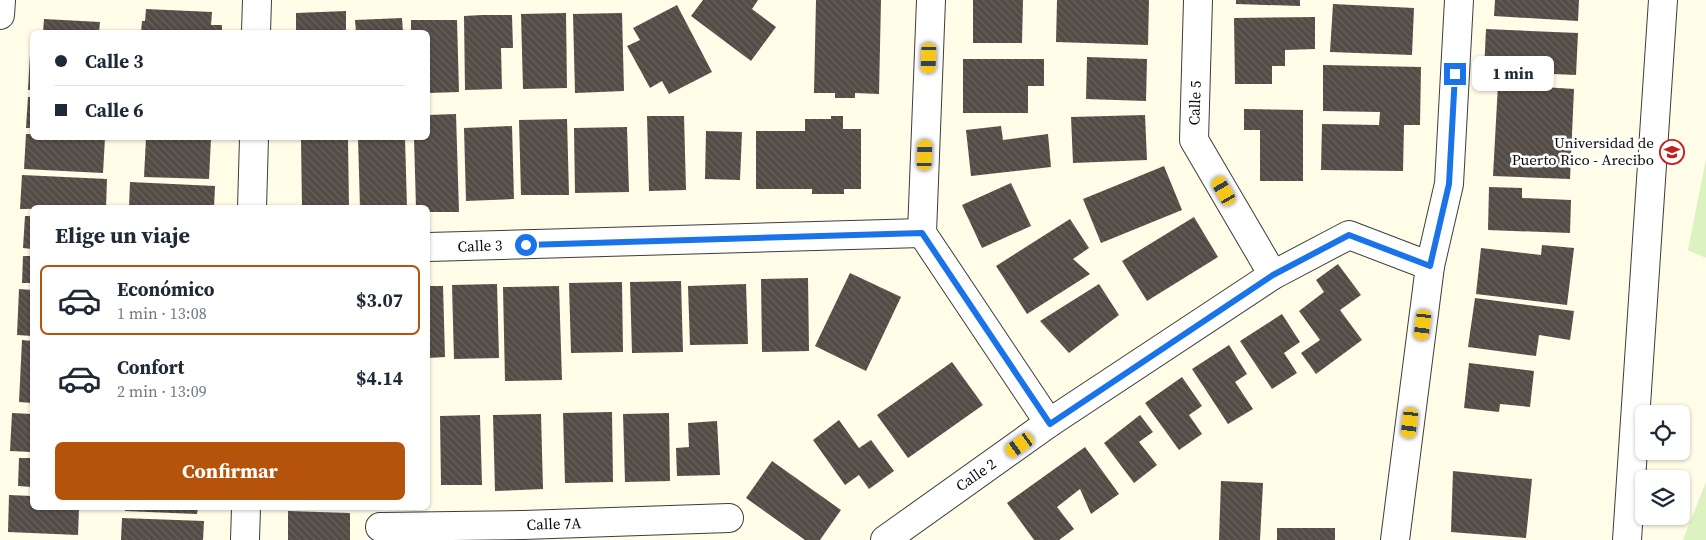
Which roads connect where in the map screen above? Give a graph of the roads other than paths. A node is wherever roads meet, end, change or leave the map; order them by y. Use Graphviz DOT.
graph roads {
  1 [pos="1,0"];
  2 [pos="257,0"];
  3 [pos="931,0"];
  4 [pos="1198,0"];
  5 [pos="1458,0"];
  6 [pos="1663,0"];
  7 [pos="0,15"];
  8 [pos="256,30"];
  9 [pos="254,140"];
  10 [pos="252,205"];
  11 [pos="922,233"];
  12 [pos="430,248"];
  13 [pos="1430,266"];
  14 [pos="1273,275"];
  15 [pos="1050,424"];
  16 [pos="246,510"];
  17 [pos="728,518"];
  18 [pos="380,527"];
  19 [pos="523,533"];
  20 [pos="245,540"];
  21 [pos="885,540"];
  22 [pos="1394,540"];
  23 [pos="1627,540"];
  1 -- 7 [label="street"];
  2 -- 8 [label="street"];
  3 -- 11 [label="street"];
  4 -- 14 [label="street, Calle 5"];
  5 -- 13 [label="street"];
  6 -- 23 [label="street"];
  9 -- 10 [label="street"];
  11 -- 12 [label="street, Calle 3"];
  11 -- 15 [label="street"];
  13 -- 14 [label="street, Calle 2"];
  13 -- 22 [label="street"];
  14 -- 15 [label="street, Calle 2"];
  15 -- 21 [label="street, Calle 2"];
  16 -- 20 [label="street"];
  17 -- 19 [label="street, Calle 7A"];
  18 -- 19 [label="street, Calle 7A"];
}
